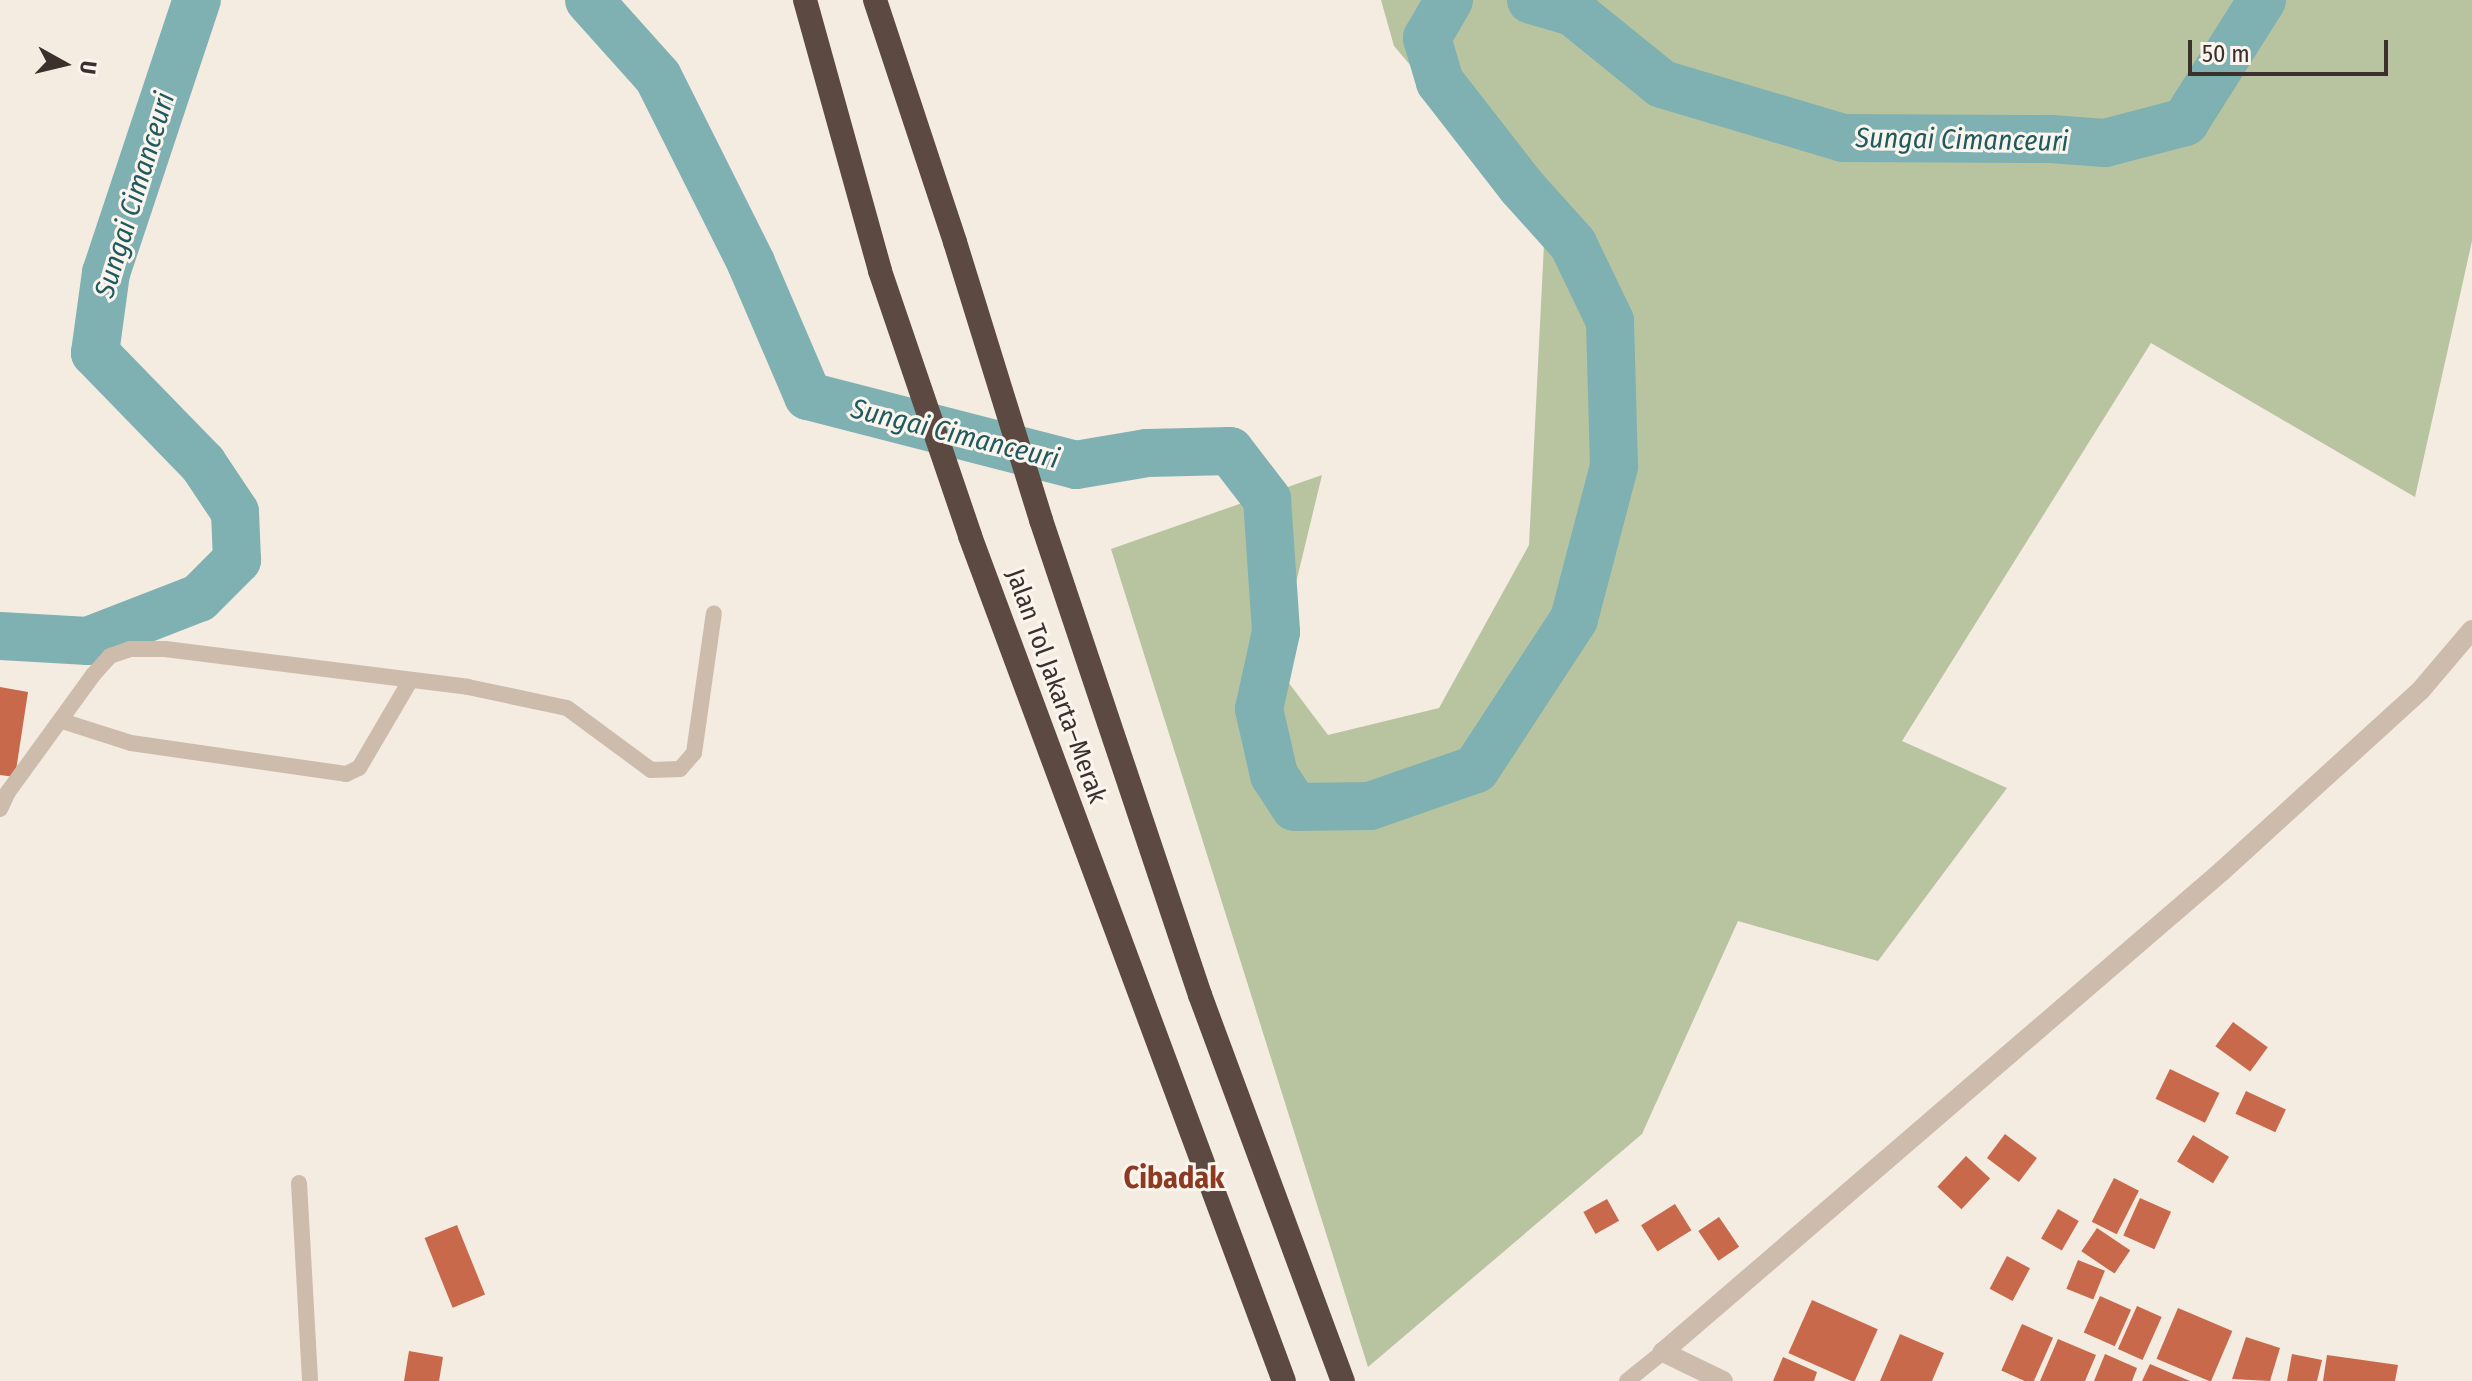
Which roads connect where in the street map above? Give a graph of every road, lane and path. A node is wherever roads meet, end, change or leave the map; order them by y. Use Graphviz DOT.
graph roads {
  1 [pos="805,0"];
  2 [pos="875,0"];
  3 [pos="714,613"];
  4 [pos="2472,630"];
  5 [pos="410,681"];
  6 [pos="62,721"];
  7 [pos="4,791"];
  8 [pos="0,809"];
  9 [pos="299,1183"];
  10 [pos="1663,1352"];
  11 [pos="310,1381"];
  12 [pos="1284,1381"];
  13 [pos="1343,1381"];
  14 [pos="1627,1381"];
  15 [pos="1723,1381"];
  1 -- 12 [label="highway, Jalan Tol Jakarta–Merak"];
  2 -- 13 [label="highway, Jalan Tol Jakarta–Merak"];
  3 -- 5 [label="lane"];
  4 -- 10 [label="street"];
  5 -- 6 [label="lane"];
  5 -- 6 [label="lane"];
  6 -- 7 [label="lane"];
  7 -- 8 [label="lane"];
  9 -- 11 [label="lane"];
  10 -- 14 [label="lane"];
  10 -- 15 [label="street"];
}
